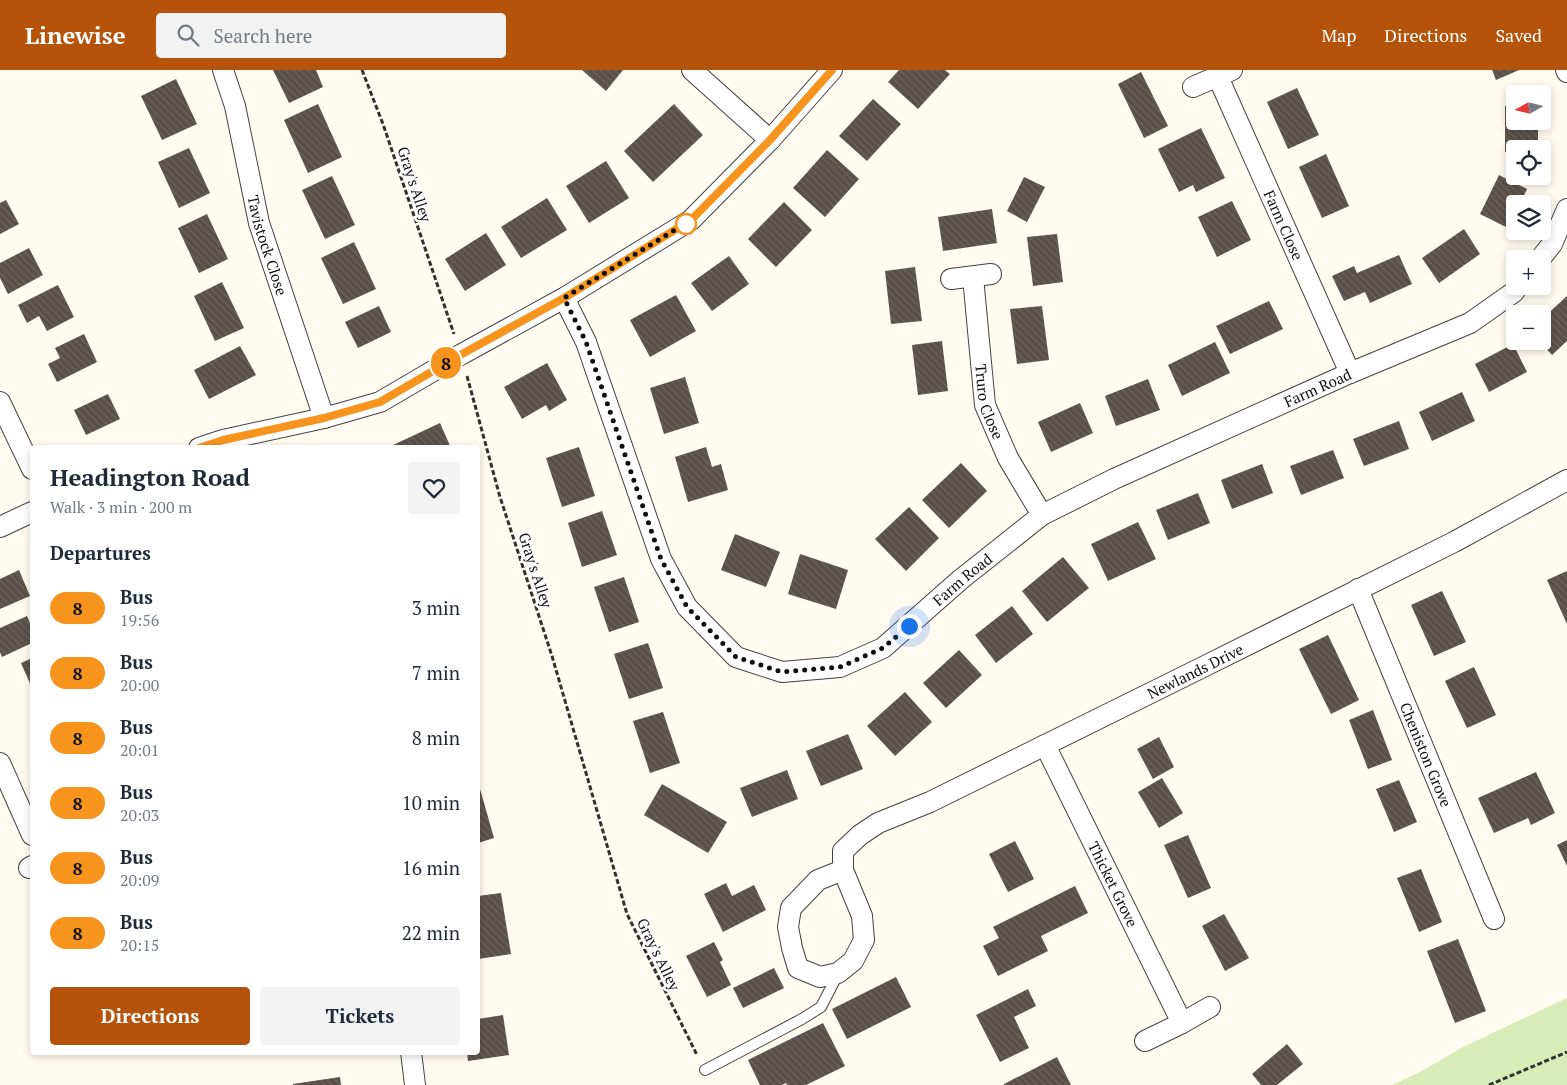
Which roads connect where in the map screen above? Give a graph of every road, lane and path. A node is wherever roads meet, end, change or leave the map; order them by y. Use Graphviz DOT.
graph roads {
  1 [pos="224,70"];
  2 [pos="362,70"];
  3 [pos="692,70"];
  4 [pos="832,70"];
  5 [pos="1225,73"];
  6 [pos="1193,88"];
  7 [pos="770,140"];
  8 [pos="1567,209"];
  9 [pos="1547,250"];
  10 [pos="951,279"];
  11 [pos="1510,295"];
  12 [pos="564,298"];
  13 [pos="462,354"];
  14 [pos="1350,373"];
  15 [pos="0,402"];
  16 [pos="324,418"];
  17 [pos="208,445"];
  18 [pos="30,465"];
  19 [pos="1567,480"];
  20 [pos="30,513"];
  21 [pos="1042,515"];
  22 [pos="0,527"];
  23 [pos="1358,589"];
  24 [pos="1045,745"];
  25 [pos="0,763"];
  26 [pos="30,830"];
  27 [pos="843,870"];
  28 [pos="1494,919"];
  29 [pos="838,973"];
  30 [pos="1210,1007"];
  31 [pos="1182,1023"];
  32 [pos="1145,1041"];
  33 [pos="1567,1052"];
  34 [pos="411,1055"];
  35 [pos="705,1070"];
  36 [pos="415,1085"];
  37 [pos="1489,1085"];
  1 -- 16 [label="street, Tavistock Close"];
  2 -- 13 [label="path, Gray's Alley"];
  3 -- 7 [label="street"];
  4 -- 7 [label="street"];
  5 -- 6 [label="street, Farm Close"];
  5 -- 14 [label="street, Farm Close"];
  7 -- 12 [label="street"];
  8 -- 9 [label="street"];
  10 -- 21 [label="street, Truro Close"];
  11 -- 14 [label="street, Farm Road"];
  12 -- 13 [label="street"];
  12 -- 21 [label="street, Farm Road"];
  13 -- 16 [label="street"];
  13 -- 35 [label="path, Gray's Alley"];
  14 -- 21 [label="street, Farm Road"];
  15 -- 18 [label="street"];
  16 -- 17 [label="street"];
  19 -- 23 [label="street, Newlands Drive"];
  20 -- 22 [label="street"];
  23 -- 24 [label="street, Newlands Drive"];
  23 -- 28 [label="street, Cheniston Grove"];
  24 -- 27 [label="street, Newlands Drive"];
  24 -- 31 [label="street, Thicket Grove"];
  25 -- 26 [label="street"];
  27 -- 29 [label="street"];
  27 -- 29 [label="street"];
  29 -- 35 [label="lane"];
  30 -- 31 [label="street"];
  31 -- 32 [label="street"];
  33 -- 37 [label="path"];
  34 -- 36 [label="street"];
}
